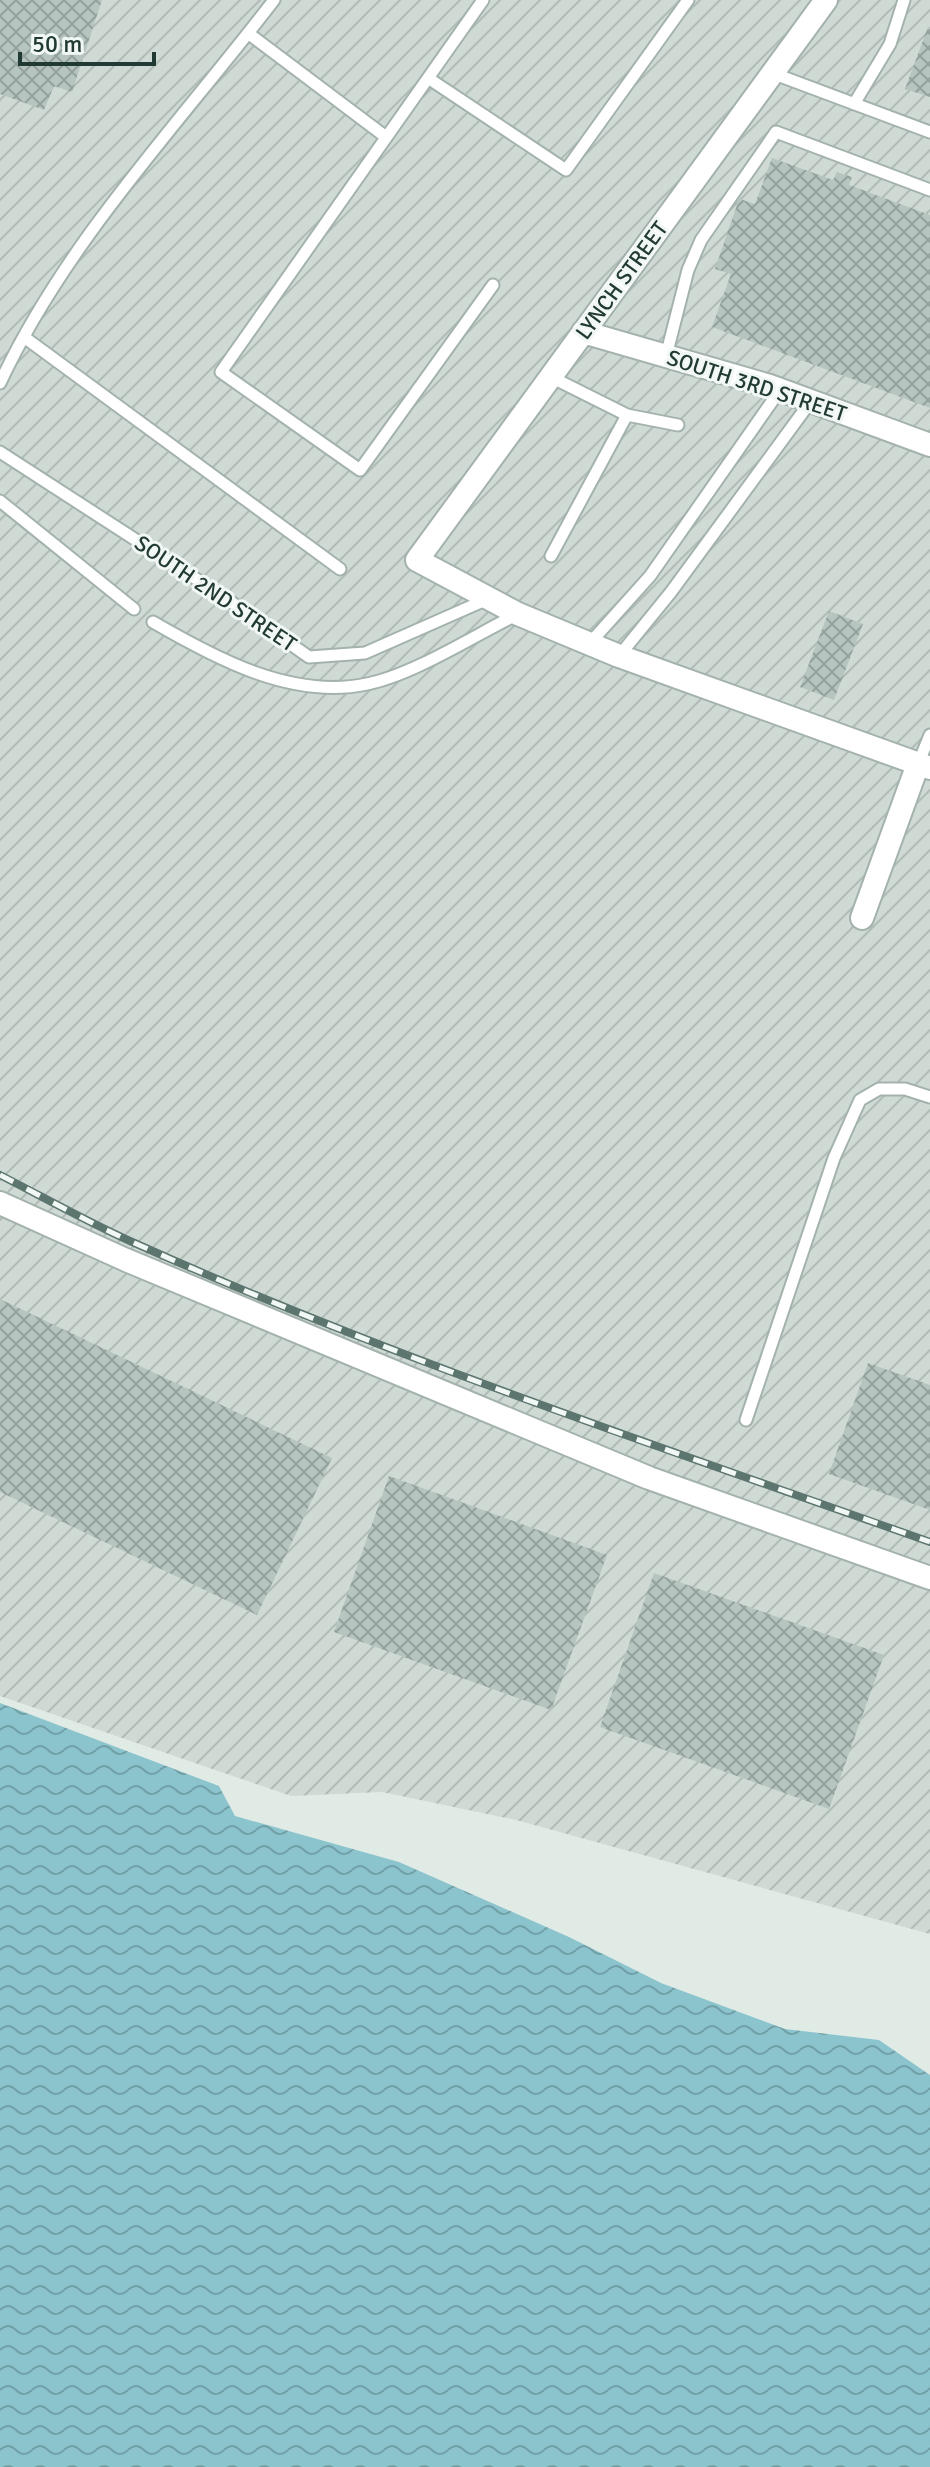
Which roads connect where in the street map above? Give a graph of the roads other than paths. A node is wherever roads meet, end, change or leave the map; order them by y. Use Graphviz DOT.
graph roads {
  1 [pos="274,0"];
  2 [pos="483,0"];
  3 [pos="688,0"];
  4 [pos="826,0"];
  5 [pos="904,0"];
  6 [pos="248,33"];
  7 [pos="772,73"];
  8 [pos="428,78"];
  9 [pos="854,104"];
  10 [pos="930,132"];
  11 [pos="386,137"];
  12 [pos="930,190"];
  13 [pos="493,285"];
  14 [pos="583,332"];
  15 [pos="24,337"];
  16 [pos="666,356"];
  17 [pos="551,377"];
  18 [pos="0,383"];
  19 [pos="780,390"];
  20 [pos="811,401"];
  21 [pos="627,415"];
  22 [pos="678,425"];
  23 [pos="930,445"];
  24 [pos="0,452"];
  25 [pos="0,501"];
  26 [pos="551,556"];
  27 [pos="340,569"];
  28 [pos="490,597"];
  29 [pos="134,609"];
  30 [pos="518,614"];
  31 [pos="153,622"];
  32 [pos="590,643"];
  33 [pos="619,656"];
  34 [pos="930,735"];
  35 [pos="924,766"];
  36 [pos="862,918"];
  37 [pos="930,1097"];
  38 [pos="0,1203"];
  39 [pos="746,1420"];
  40 [pos="930,1578"];
  1 -- 6 [label="lane"];
  2 -- 8 [label="lane"];
  3 -- 8 [label="lane"];
  4 -- 7 [label="street, LYNCH STREET"];
  5 -- 9 [label="lane"];
  6 -- 11 [label="lane"];
  6 -- 15 [label="lane"];
  7 -- 9 [label="lane"];
  7 -- 14 [label="street, LYNCH STREET"];
  8 -- 11 [label="lane"];
  9 -- 10 [label="lane"];
  11 -- 13 [label="lane"];
  12 -- 16 [label="lane"];
  14 -- 16 [label="street, SOUTH 3RD STREET"];
  14 -- 17 [label="street, LYNCH STREET"];
  15 -- 18 [label="lane"];
  15 -- 27 [label="lane"];
  16 -- 19 [label="street, SOUTH 3RD STREET"];
  17 -- 21 [label="lane"];
  17 -- 28 [label="street, LYNCH STREET"];
  19 -- 20 [label="street, SOUTH 3RD STREET"];
  19 -- 32 [label="lane"];
  20 -- 23 [label="street, SOUTH 3RD STREET"];
  20 -- 33 [label="lane"];
  21 -- 22 [label="lane"];
  21 -- 26 [label="lane"];
  24 -- 28 [label="lane, SOUTH 2ND STREET"];
  25 -- 29 [label="lane"];
  28 -- 30 [label="street"];
  30 -- 31 [label="lane, SOUTH 2ND STREET"];
  30 -- 32 [label="street"];
  32 -- 33 [label="street"];
  33 -- 35 [label="street"];
  34 -- 35 [label="lane"];
  35 -- 36 [label="street"];
  37 -- 39 [label="lane"];
  38 -- 40 [label="street"];
}
